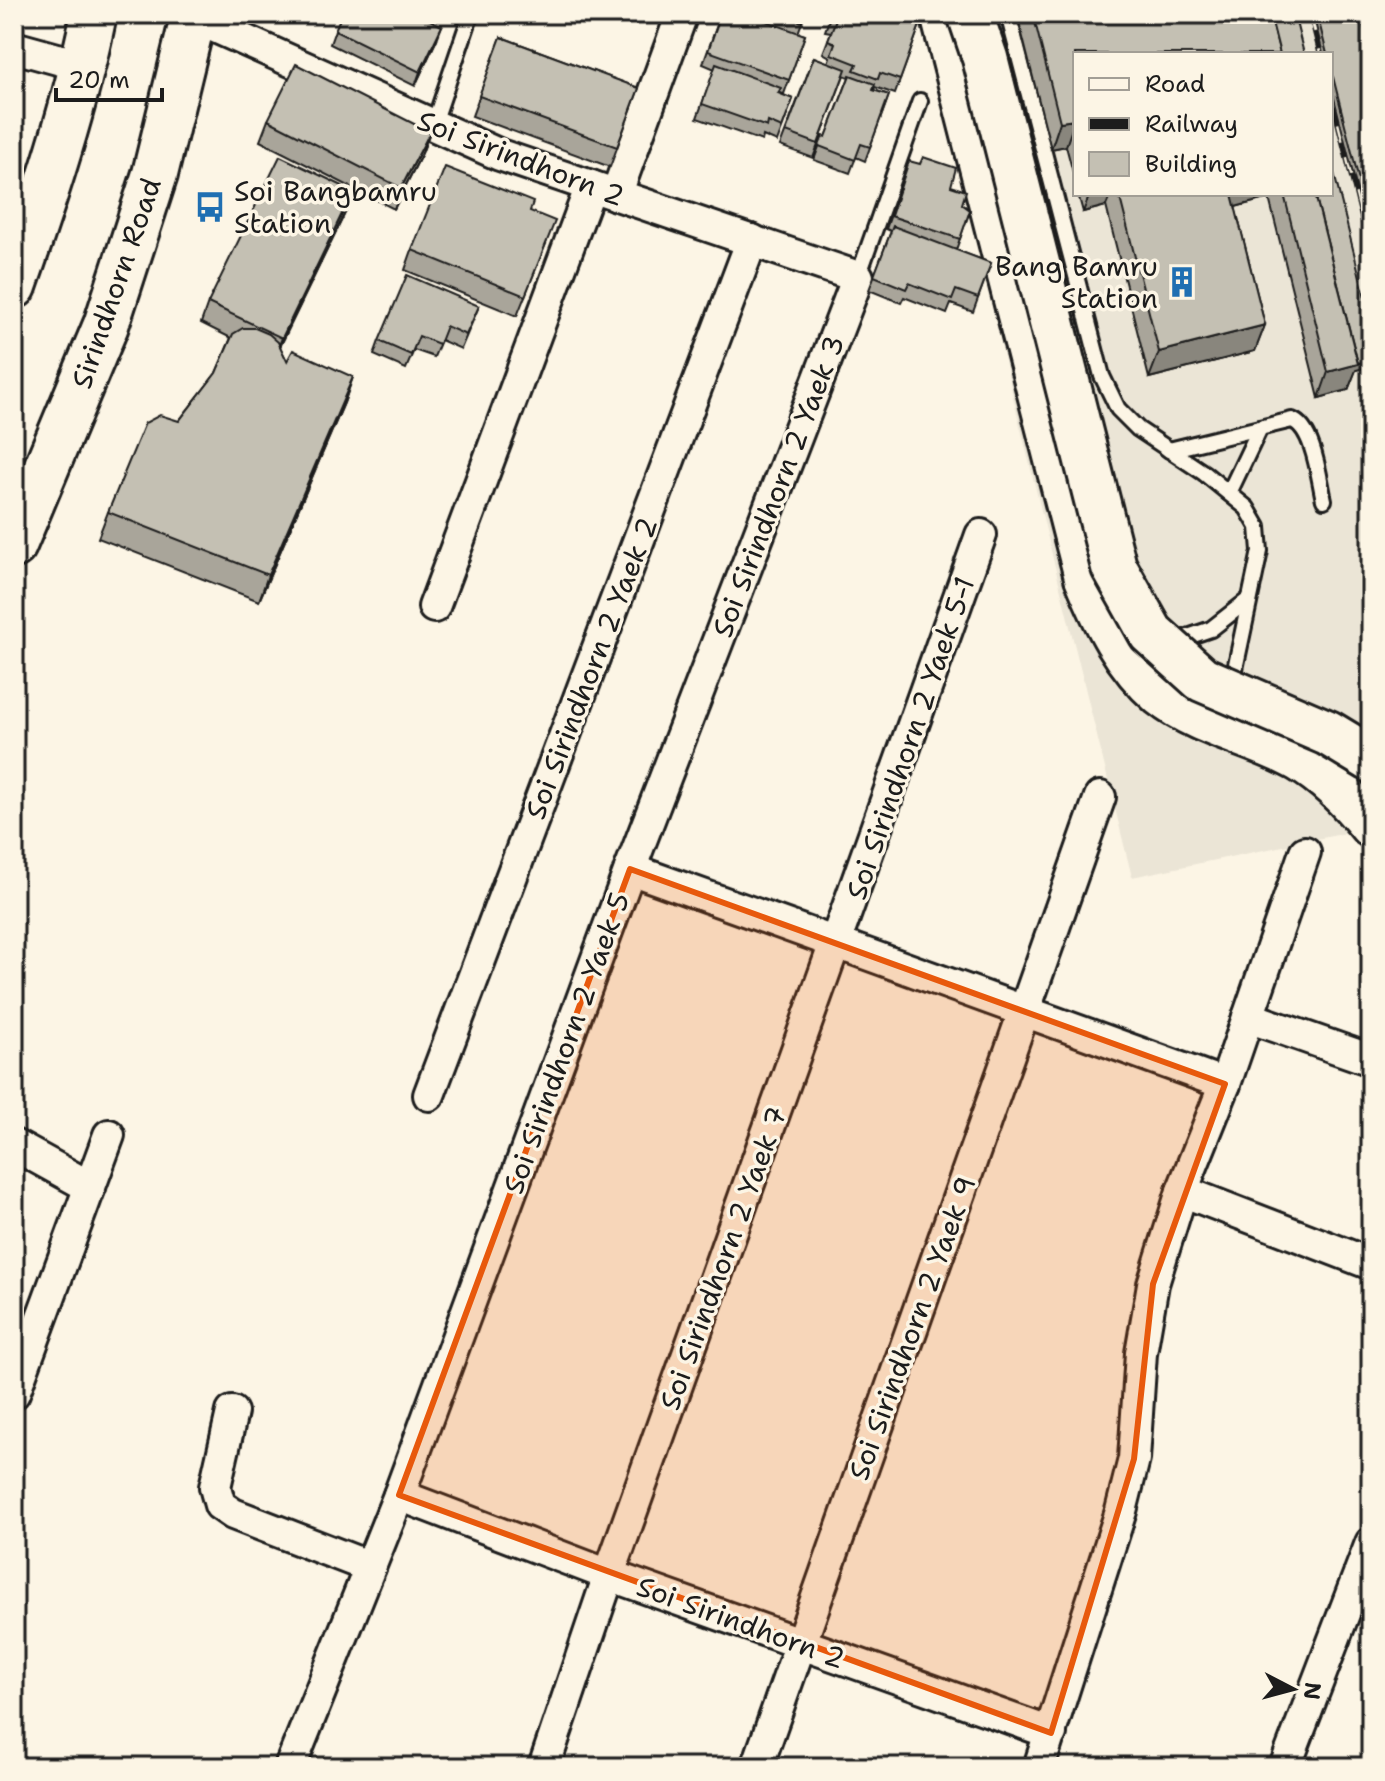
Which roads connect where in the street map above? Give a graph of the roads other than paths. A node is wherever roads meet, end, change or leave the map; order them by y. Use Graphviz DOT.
graph roads {
  1 [pos="94,14"];
  2 [pos="471,14"];
  3 [pos="682,14"];
  4 [pos="1008,14"];
  5 [pos="194,16"];
  6 [pos="949,20"];
  7 [pos="14,47"];
  8 [pos="83,66"];
  9 [pos="920,101"];
  10 [pos="433,126"];
  11 [pos="604,191"];
  12 [pos="752,240"];
  13 [pos="858,277"];
  14 [pos="14,286"];
  15 [pos="1260,428"];
  16 [pos="1169,450"];
  17 [pos="1229,493"];
  18 [pos="1324,500"];
  19 [pos="981,535"];
  20 [pos="14,545"];
  21 [pos="1248,600"];
  22 [pos="434,607"];
  23 [pos="1106,627"];
  24 [pos="1243,736"];
  25 [pos="1371,759"];
  26 [pos="1100,797"];
  27 [pos="1371,826"];
  28 [pos="1305,852"];
  29 [pos="630,869"];
  30 [pos="838,942"];
  31 [pos="1024,1012"];
  32 [pos="1248,1017"];
  33 [pos="1371,1060"];
  34 [pos="1225,1084"];
  35 [pos="429,1095"];
  36 [pos="109,1135"];
  37 [pos="14,1145"];
  38 [pos="90,1187"];
  39 [pos="1182,1191"];
  40 [pos="1371,1264"];
  41 [pos="14,1393"];
  42 [pos="232,1412"];
  43 [pos="399,1495"];
  44 [pos="1371,1543"];
  45 [pos="370,1567"];
  46 [pos="609,1575"];
  47 [pos="800,1643"];
  48 [pos="1051,1733"];
  49 [pos="290,1767"];
  50 [pos="544,1767"];
  51 [pos="757,1767"];
  52 [pos="1039,1767"];
  53 [pos="1285,1767"];
  1 -- 8 [label="main road"];
  2 -- 10 [label="lane"];
  3 -- 11 [label="street"];
  4 -- 16 [label="lane"];
  5 -- 10 [label="street, Soi Sirindhorn 2"];
  5 -- 20 [label="main road, Sirindhorn Road"];
  6 -- 23 [label="main road"];
  6 -- 25 [label="main road, bridge"];
  7 -- 8 [label="street"];
  8 -- 14 [label="main road"];
  9 -- 13 [label="lane, Soi Sirindhorn 2 Yaek 3"];
  10 -- 11 [label="street, Soi Sirindhorn 2"];
  11 -- 12 [label="street, Soi Sirindhorn 2"];
  11 -- 22 [label="street"];
  12 -- 13 [label="street, Soi Sirindhorn 2"];
  12 -- 35 [label="street, Soi Sirindhorn 2 Yaek 2"];
  13 -- 29 [label="street, Soi Sirindhorn 2 Yaek 3"];
  15 -- 16 [label="lane"];
  15 -- 17 [label="lane"];
  15 -- 18 [label="lane"];
  16 -- 17 [label="lane"];
  17 -- 21 [label="lane"];
  19 -- 30 [label="street, Soi Sirindhorn 2 Yaek 5-1"];
  21 -- 23 [label="lane"];
  21 -- 24 [label="lane"];
  23 -- 24 [label="main road"];
  24 -- 27 [label="main road"];
  26 -- 31 [label="street, Soi Sirindhorn 2 Yaek 9"];
  28 -- 32 [label="street"];
  29 -- 30 [label="street, Soi Sirindhorn 2 Yaek 5"];
  29 -- 43 [label="street, Soi Sirindhorn 2 Yaek 5"];
  30 -- 31 [label="street, Soi Sirindhorn 2 Yaek 5"];
  30 -- 46 [label="street, Soi Sirindhorn 2 Yaek 7"];
  31 -- 34 [label="street, Soi Sirindhorn 2 Yaek 5"];
  31 -- 47 [label="street, Soi Sirindhorn 2 Yaek 9"];
  32 -- 33 [label="street"];
  32 -- 34 [label="street"];
  34 -- 39 [label="street"];
  36 -- 38 [label="street"];
  37 -- 38 [label="street"];
  38 -- 41 [label="street"];
  39 -- 40 [label="street"];
  39 -- 48 [label="street"];
  42 -- 45 [label="street"];
  43 -- 45 [label="street, Soi Sirindhorn 2 Yaek 5"];
  43 -- 46 [label="street, Soi Sirindhorn 2"];
  44 -- 53 [label="street"];
  45 -- 49 [label="street, Soi Sirindhorn 2 Yaek 5"];
  46 -- 47 [label="street, Soi Sirindhorn 2"];
  46 -- 50 [label="street, Soi Sirindhorn 2 Yaek 7"];
  47 -- 48 [label="street, Soi Sirindhorn 2"];
  47 -- 51 [label="street, Soi Sirindhorn 2 Yaek 9"];
  48 -- 52 [label="street"];
}
